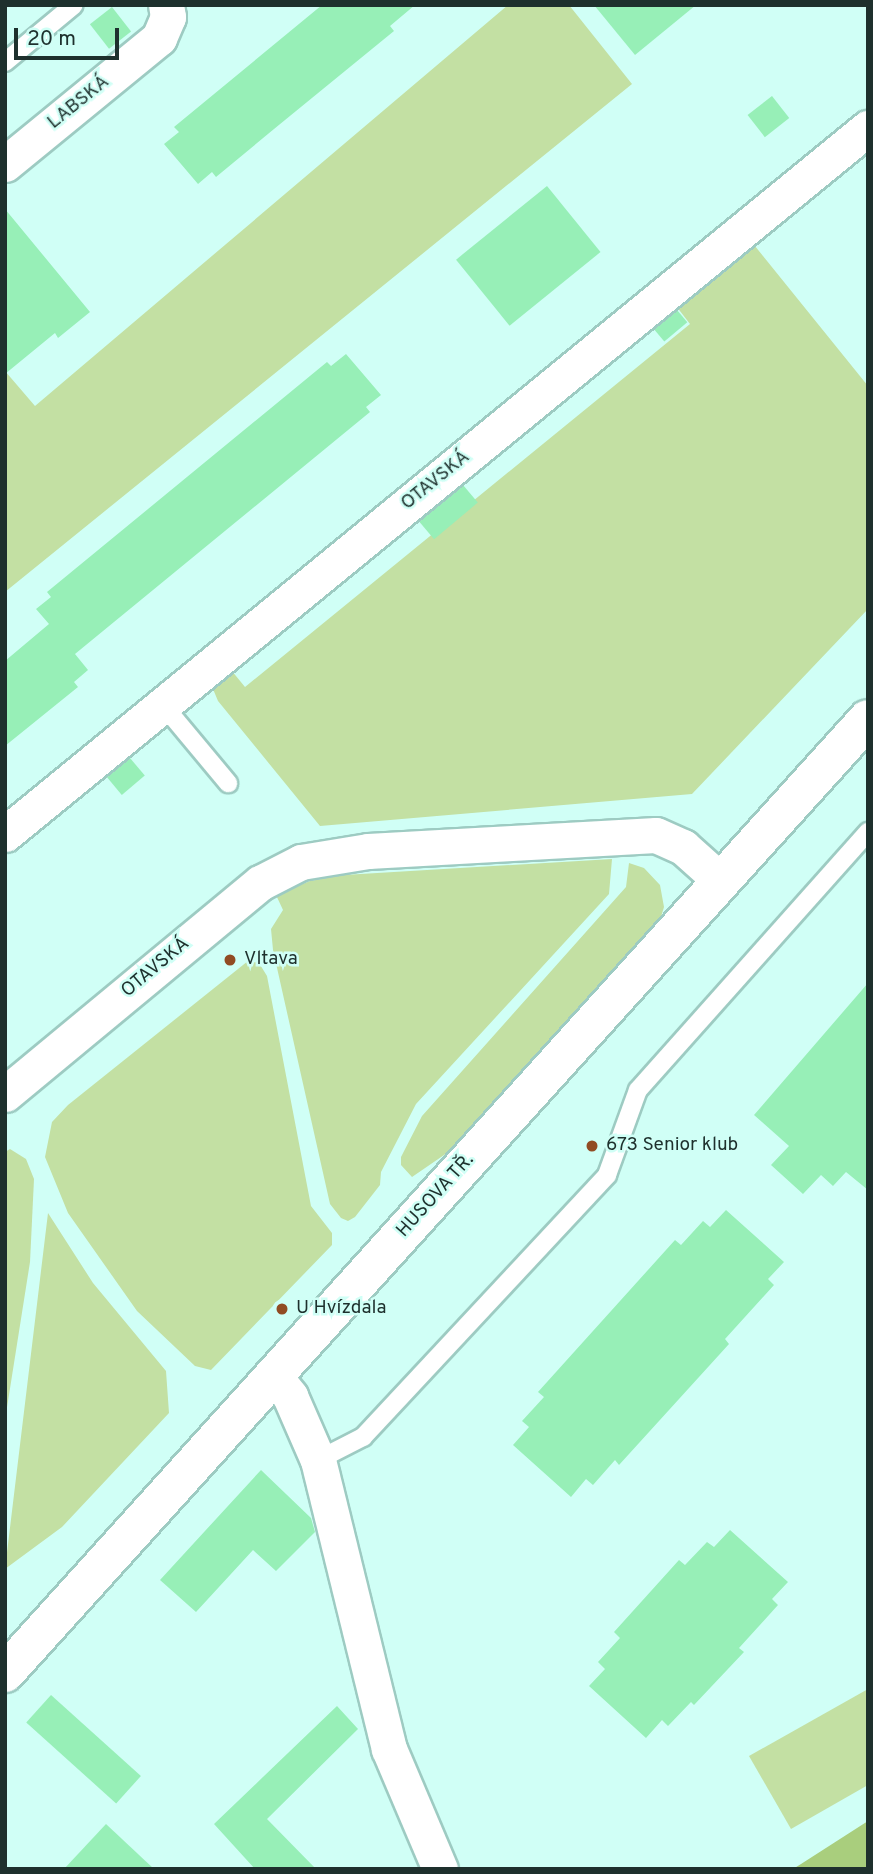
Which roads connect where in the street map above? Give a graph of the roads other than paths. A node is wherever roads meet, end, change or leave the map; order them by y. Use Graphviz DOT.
graph roads {
  1 [pos="74,5"];
  2 [pos="166,5"];
  3 [pos="5,62"];
  4 [pos="868,128"];
  5 [pos="5,164"];
  6 [pos="163,705"];
  7 [pos="868,719"];
  8 [pos="228,783"];
  9 [pos="868,832"];
  10 [pos="5,834"];
  11 [pos="721,881"];
  12 [pos="5,1094"];
  13 [pos="274,1376"];
  14 [pos="318,1460"];
  15 [pos="5,1673"];
  16 [pos="440,1869"];
  1 -- 3 [label="lane"];
  2 -- 5 [label="street, LABSKÁ"];
  4 -- 6 [label="street, OTAVSKÁ"];
  6 -- 8 [label="lane"];
  6 -- 10 [label="street, OTAVSKÁ"];
  7 -- 11 [label="street, HUSOVA TŘ."];
  9 -- 14 [label="lane"];
  11 -- 12 [label="street, OTAVSKÁ"];
  11 -- 13 [label="street, HUSOVA TŘ."];
  13 -- 14 [label="street"];
  13 -- 15 [label="street, HUSOVA TŘ."];
  14 -- 16 [label="street"];
}
